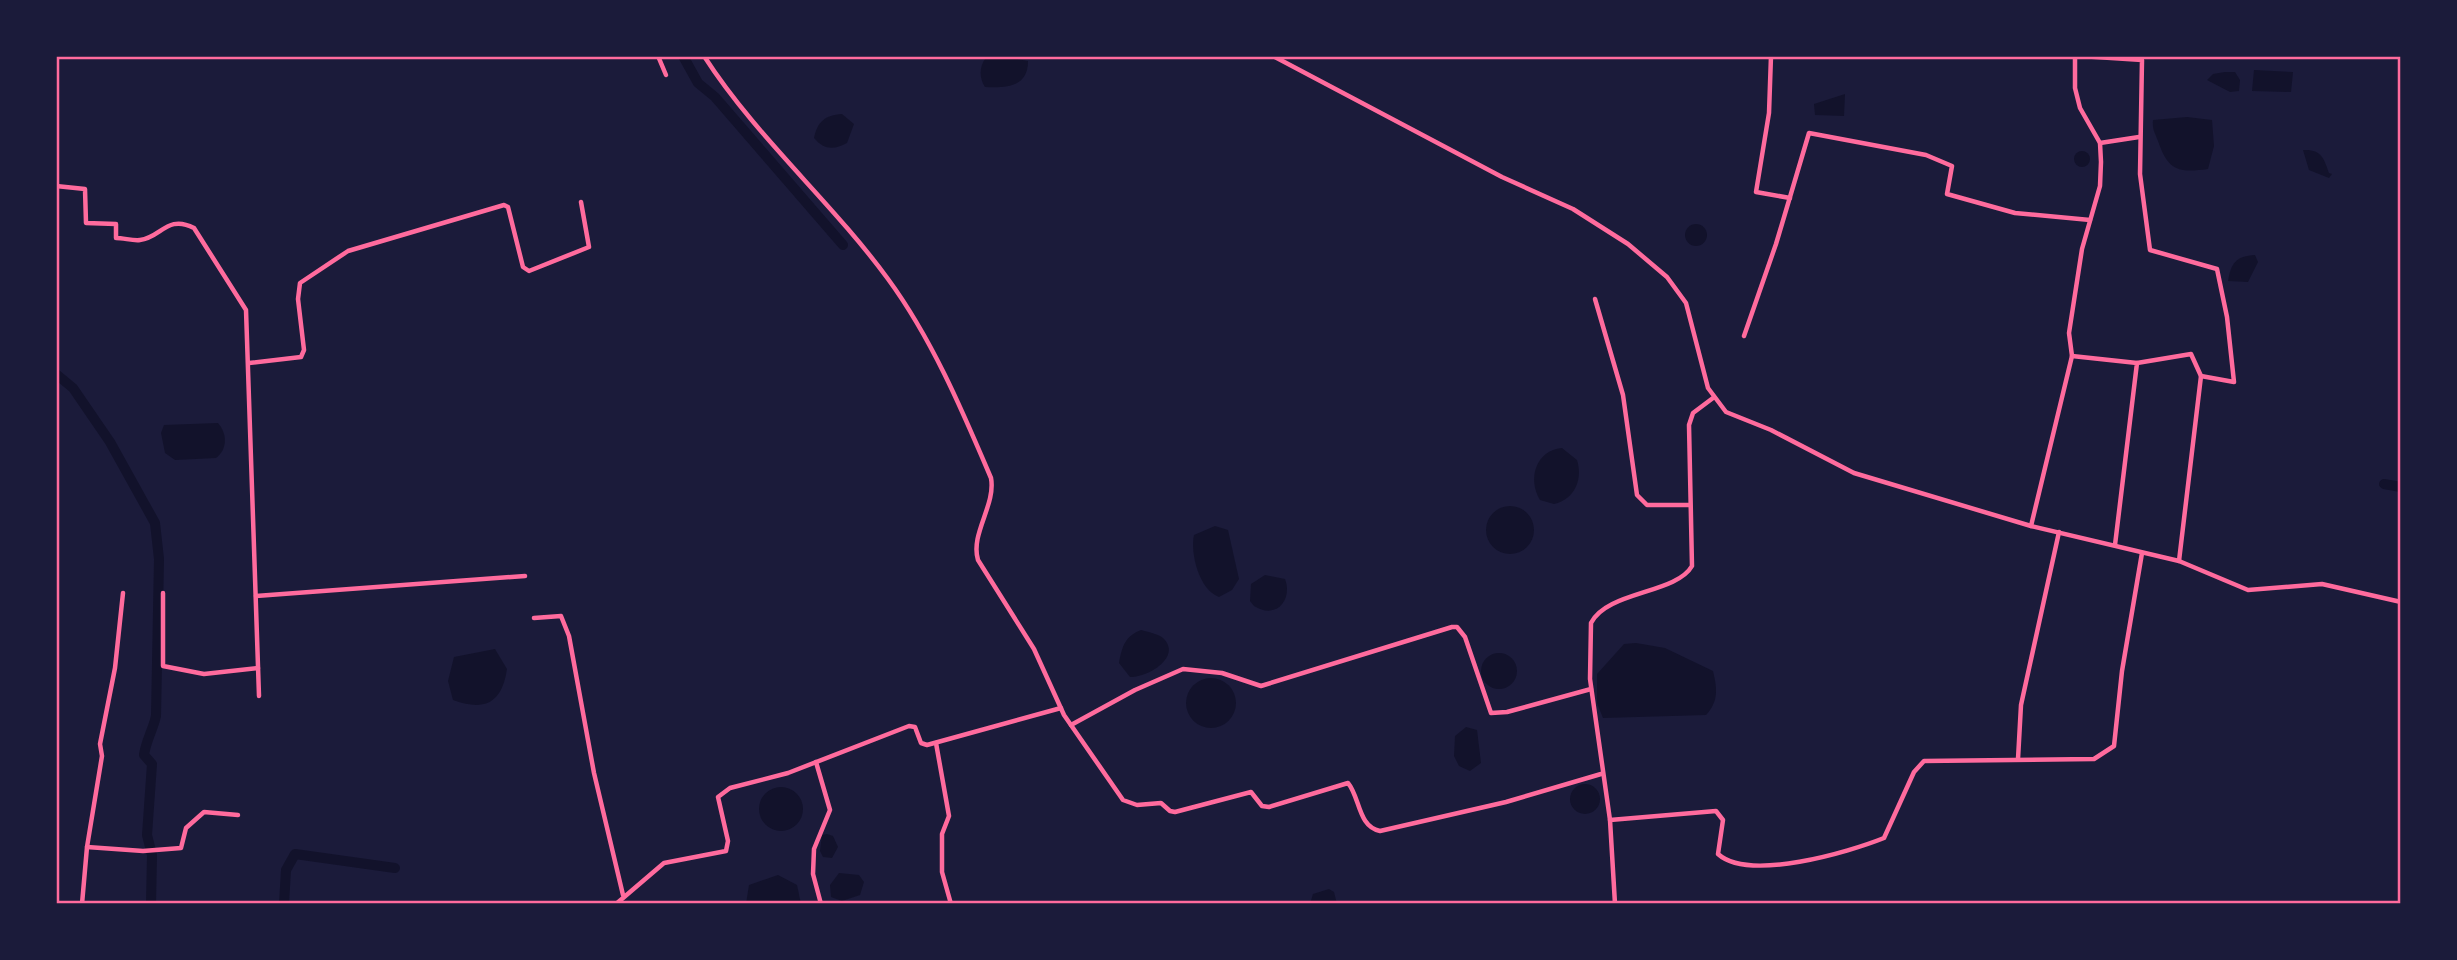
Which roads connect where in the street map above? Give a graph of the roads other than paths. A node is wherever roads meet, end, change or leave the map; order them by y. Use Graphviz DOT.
graph roads {
  1 [pos="658,56"];
  2 [pos="704,56"];
  3 [pos="1273,56"];
  4 [pos="1771,56"];
  5 [pos="2075,56"];
  6 [pos="2080,56"];
  7 [pos="666,75"];
  8 [pos="2139,137"];
  9 [pos="2100,143"];
  10 [pos="56,186"];
  11 [pos="1790,198"];
  12 [pos="581,202"];
  13 [pos="2090,220"];
  14 [pos="1595,299"];
  15 [pos="1744,335"];
  16 [pos="2072,356"];
  17 [pos="249,363"];
  18 [pos="2137,363"];
  19 [pos="2201,376"];
  20 [pos="1713,398"];
  21 [pos="1689,505"];
  22 [pos="2031,526"];
  23 [pos="2059,532"];
  24 [pos="2115,545"];
  25 [pos="2142,553"];
  26 [pos="2179,561"];
  27 [pos="525,576"];
  28 [pos="124,593"];
  29 [pos="163,593"];
  30 [pos="256,596"];
  31 [pos="2401,602"];
  32 [pos="534,618"];
  33 [pos="258,668"];
  34 [pos="1591,689"];
  35 [pos="259,696"];
  36 [pos="1061,708"];
  37 [pos="1070,725"];
  38 [pos="936,743"];
  39 [pos="2018,759"];
  40 [pos="816,762"];
  41 [pos="1601,774"];
  42 [pos="238,815"];
  43 [pos="1610,820"];
  44 [pos="87,847"];
  45 [pos="624,895"];
  46 [pos="82,904"];
  47 [pos="616,904"];
  48 [pos="821,904"];
  49 [pos="951,904"];
  50 [pos="1615,904"];
  1 -- 7 [label="street"];
  2 -- 36 [label="street"];
  3 -- 20 [label="street"];
  4 -- 11 [label="street"];
  5 -- 9 [label="street"];
  6 -- 8 [label="street"];
  8 -- 9 [label="street"];
  8 -- 19 [label="street"];
  9 -- 13 [label="street"];
  10 -- 17 [label="street"];
  11 -- 13 [label="street"];
  11 -- 15 [label="street"];
  12 -- 17 [label="street"];
  13 -- 16 [label="street"];
  14 -- 21 [label="street"];
  16 -- 18 [label="street"];
  16 -- 22 [label="street"];
  17 -- 30 [label="street"];
  18 -- 19 [label="street"];
  18 -- 24 [label="street"];
  19 -- 26 [label="street"];
  20 -- 21 [label="street"];
  20 -- 22 [label="street"];
  21 -- 34 [label="street"];
  22 -- 23 [label="street"];
  23 -- 24 [label="street"];
  23 -- 39 [label="street"];
  24 -- 25 [label="street"];
  25 -- 26 [label="street"];
  25 -- 39 [label="street"];
  26 -- 31 [label="street"];
  27 -- 30 [label="street"];
  28 -- 44 [label="street"];
  29 -- 33 [label="street"];
  30 -- 33 [label="street"];
  32 -- 45 [label="street"];
  33 -- 35 [label="street"];
  34 -- 37 [label="street"];
  34 -- 41 [label="street"];
  36 -- 37 [label="street"];
  36 -- 38 [label="street"];
  37 -- 41 [label="street"];
  38 -- 40 [label="street"];
  38 -- 49 [label="street"];
  39 -- 43 [label="street"];
  40 -- 45 [label="street"];
  40 -- 48 [label="street"];
  41 -- 43 [label="street"];
  42 -- 44 [label="street"];
  43 -- 50 [label="street"];
  44 -- 46 [label="street"];
  45 -- 47 [label="street"];
}
